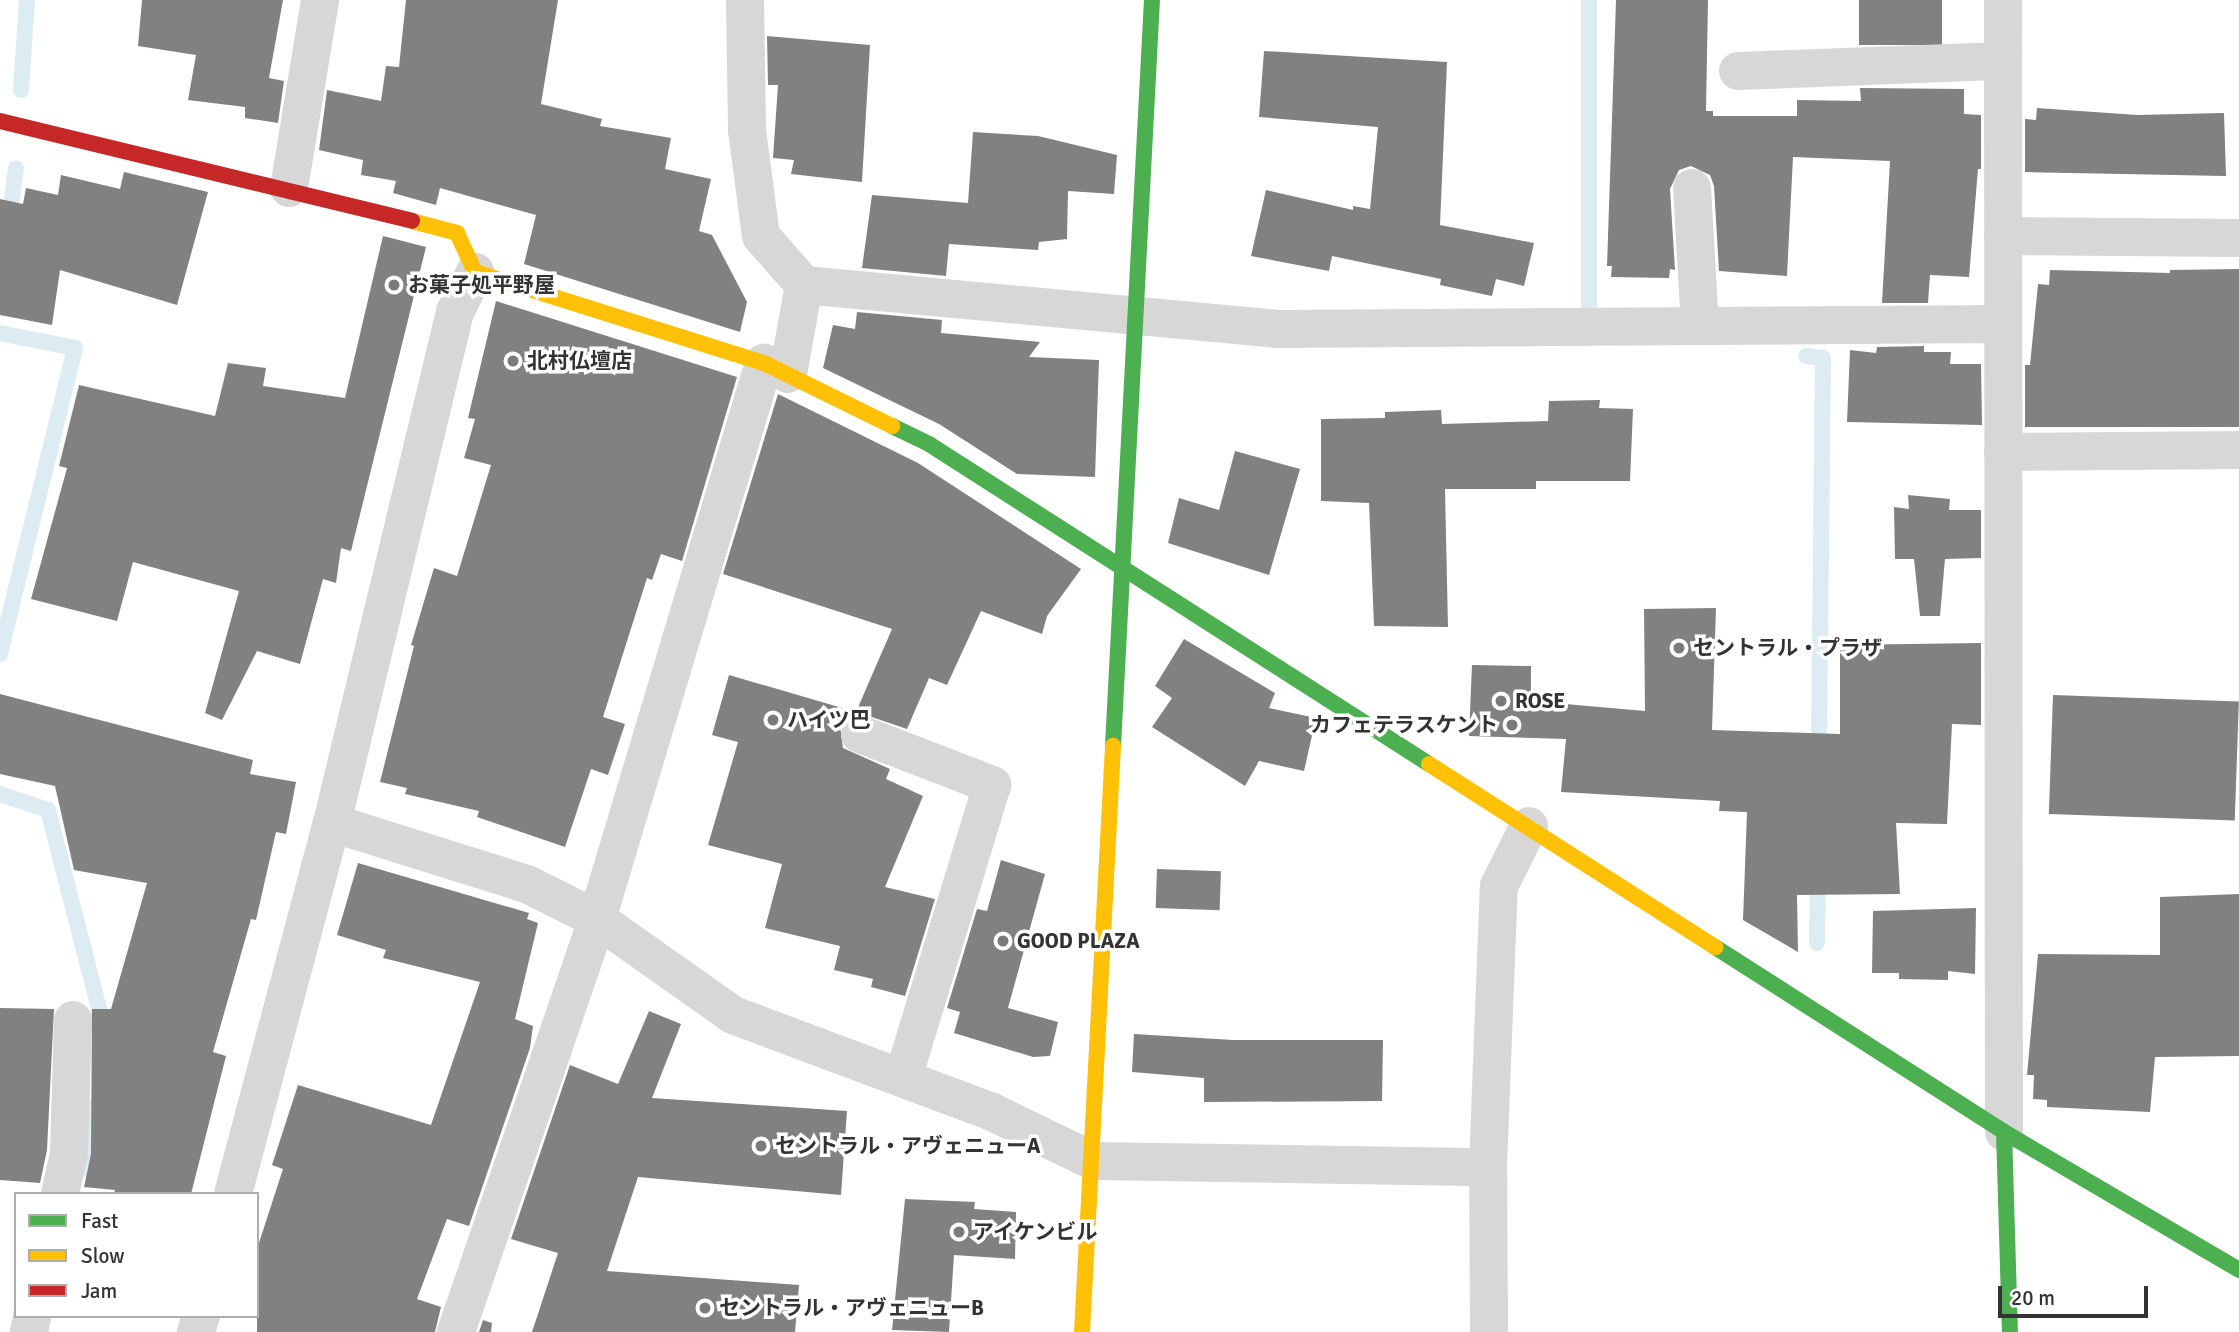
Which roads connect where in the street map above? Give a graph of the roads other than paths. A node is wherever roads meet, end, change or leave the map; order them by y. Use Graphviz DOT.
graph roads {
  1 [pos="320,0"];
  2 [pos="745,0"];
  3 [pos="1152,0"];
  4 [pos="2003,0"];
  5 [pos="2003,61"];
  6 [pos="1738,71"];
  7 [pos="0,121"];
  8 [pos="289,188"];
  9 [pos="1692,188"];
  10 [pos="2003,236"];
  11 [pos="2239,238"];
  12 [pos="475,272"];
  13 [pos="804,285"];
  14 [pos="1137,319"];
  15 [pos="2003,324"];
  16 [pos="1700,326"];
  17 [pos="776,368"];
  18 [pos="2239,450"];
  19 [pos="2003,452"];
  20 [pos="1124,572"];
  21 [pos="860,734"];
  22 [pos="332,823"];
  23 [pos="1529,826"];
  24 [pos="597,919"];
  25 [pos="73,1020"];
  26 [pos="903,1078"];
  27 [pos="2004,1132"];
  28 [pos="1093,1161"];
  29 [pos="1488,1167"];
  30 [pos="60,1192"];
  31 [pos="234,1192"];
  32 [pos="2239,1269"];
  33 [pos="456,1332"];
  34 [pos="1082,1332"];
  35 [pos="1489,1332"];
  36 [pos="2010,1332"];
  1 -- 8 [label="street"];
  2 -- 13 [label="street"];
  3 -- 14 [label="street"];
  4 -- 5 [label="street"];
  5 -- 6 [label="street"];
  5 -- 10 [label="street"];
  7 -- 8 [label="street"];
  8 -- 12 [label="street"];
  9 -- 16 [label="street"];
  10 -- 11 [label="street"];
  10 -- 15 [label="street"];
  12 -- 17 [label="street"];
  12 -- 22 [label="street"];
  13 -- 14 [label="street"];
  13 -- 17 [label="street"];
  14 -- 16 [label="street"];
  14 -- 20 [label="street"];
  15 -- 16 [label="street"];
  15 -- 19 [label="street"];
  17 -- 20 [label="street"];
  17 -- 24 [label="street"];
  18 -- 19 [label="street"];
  19 -- 27 [label="street"];
  20 -- 23 [label="street"];
  20 -- 28 [label="street"];
  21 -- 26 [label="street"];
  22 -- 24 [label="street"];
  22 -- 31 [label="street"];
  23 -- 27 [label="street"];
  23 -- 29 [label="street"];
  24 -- 26 [label="street"];
  24 -- 33 [label="street"];
  25 -- 30 [label="street"];
  26 -- 28 [label="street"];
  27 -- 32 [label="street"];
  27 -- 36 [label="street"];
  28 -- 29 [label="street"];
  28 -- 34 [label="street"];
  29 -- 35 [label="street"];
}
